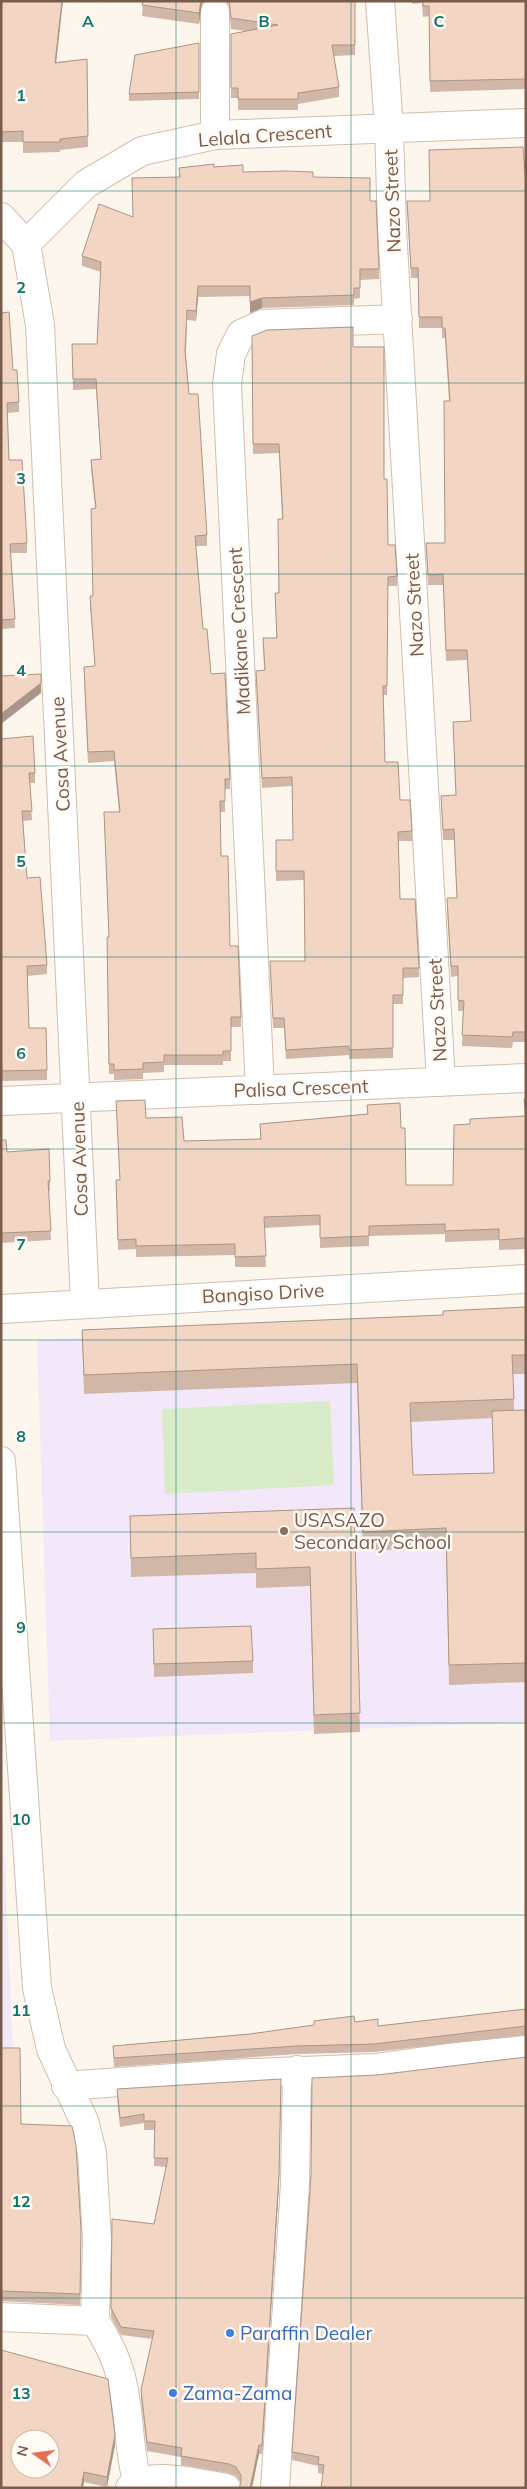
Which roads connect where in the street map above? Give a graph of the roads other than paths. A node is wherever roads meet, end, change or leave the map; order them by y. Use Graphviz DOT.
graph roads {
  1 [pos="380,1"];
  2 [pos="215,12"];
  3 [pos="526,122"];
  4 [pos="389,128"];
  5 [pos="215,135"];
  6 [pos="1,217"];
  7 [pos="26,244"];
  8 [pos="398,319"];
  9 [pos="526,1078"];
  10 [pos="441,1082"];
  11 [pos="260,1090"];
  12 [pos="76,1097"];
  13 [pos="1,1101"];
  14 [pos="526,1279"];
  15 [pos="85,1303"];
  16 [pos="1,1309"];
  17 [pos="1,1461"];
  18 [pos="526,2050"];
  19 [pos="297,2070"];
  20 [pos="66,2086"];
  21 [pos="1,2317"];
  22 [pos="95,2320"];
  23 [pos="134,2484"];
  24 [pos="226,2488"];
  25 [pos="276,2488"];
  1 -- 4 [label="street"];
  2 -- 5 [label="street"];
  3 -- 4 [label="street, Lelala Crescent"];
  4 -- 5 [label="street, Lelala Crescent"];
  4 -- 8 [label="street, Nazo Street"];
  5 -- 7 [label="street, Lelala Crescent"];
  6 -- 7 [label="street"];
  7 -- 12 [label="street, Cosa Avenue"];
  8 -- 10 [label="street, Nazo Street"];
  8 -- 11 [label="street, Madikane Crescent"];
  9 -- 10 [label="street, Palisa Crescent"];
  10 -- 11 [label="street, Palisa Crescent"];
  11 -- 12 [label="street, Palisa Crescent"];
  12 -- 13 [label="street, Palisa Crescent"];
  12 -- 15 [label="street, Cosa Avenue"];
  14 -- 15 [label="street, Bangiso Drive"];
  15 -- 16 [label="street, Bangiso Drive"];
  17 -- 20 [label="street"];
  18 -- 19 [label="street"];
  19 -- 20 [label="street"];
  19 -- 25 [label="street"];
  20 -- 22 [label="street"];
  21 -- 22 [label="street"];
  22 -- 23 [label="street"];
  23 -- 24 [label="street"];
}
